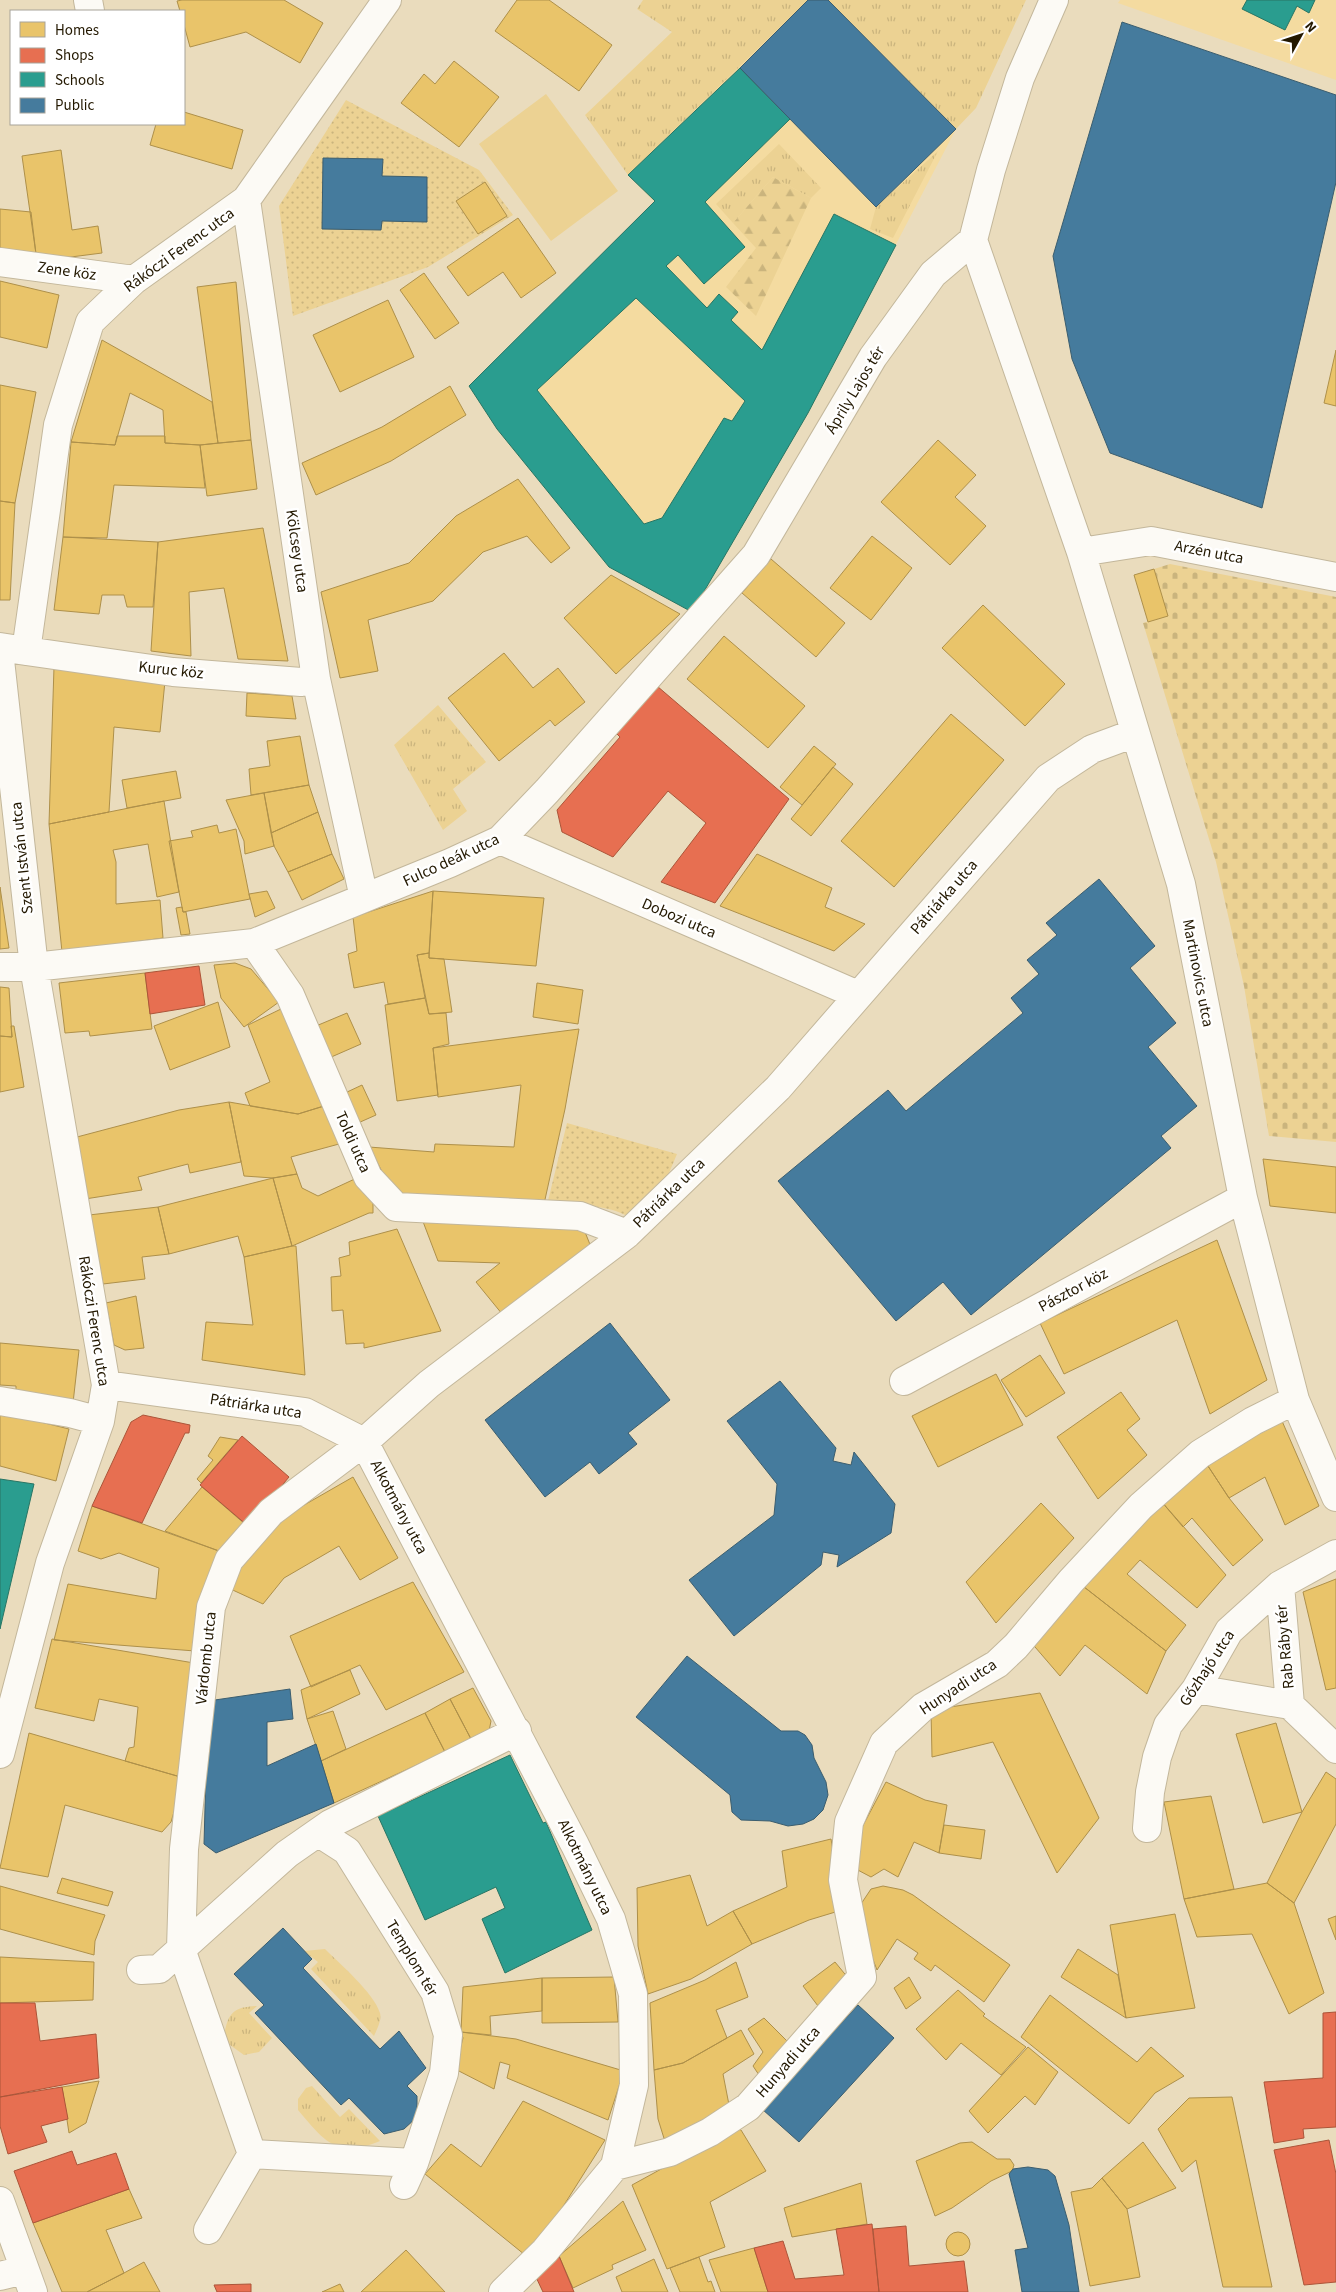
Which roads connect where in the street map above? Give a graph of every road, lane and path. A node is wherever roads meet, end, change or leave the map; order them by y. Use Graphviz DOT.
graph roads {
  1 [pos="387,0"];
  2 [pos="1054,0"];
  3 [pos="246,200"];
  4 [pos="973,240"];
  5 [pos="0,262"];
  6 [pos="134,280"];
  7 [pos="1081,552"];
  8 [pos="756,555"];
  9 [pos="1336,576"];
  10 [pos="0,647"];
  11 [pos="26,651"];
  12 [pos="0,660"];
  13 [pos="316,679"];
  14 [pos="1135,733"];
  15 [pos="500,840"];
  16 [pos="364,898"];
  17 [pos="254,943"];
  18 [pos="0,967"];
  19 [pos="34,967"];
  20 [pos="858,995"];
  21 [pos="1243,1198"];
  22 [pos="627,1234"];
  23 [pos="904,1381"];
  24 [pos="106,1385"];
  25 [pos="1295,1400"];
  26 [pos="0,1401"];
  27 [pos="100,1421"];
  28 [pos="364,1442"];
  29 [pos="1336,1497"];
  30 [pos="1336,1554"];
  31 [pos="1280,1585"];
  32 [pos="1196,1689"];
  33 [pos="1290,1705"];
  34 [pos="517,1731"];
  35 [pos="1336,1749"];
  36 [pos="0,1754"];
  37 [pos="1147,1828"];
  38 [pos="319,1833"];
  39 [pos="181,1950"];
  40 [pos="141,1970"];
  41 [pos="252,2154"];
  42 [pos="615,2166"];
  43 [pos="0,2201"];
  44 [pos="208,2230"];
  45 [pos="19,2279"];
  46 [pos="503,2292"];
  1 -- 3 [label="street, Rákóczi Ferenc utca"];
  2 -- 4 [label="street"];
  3 -- 6 [label="street, Rákóczi Ferenc utca"];
  3 -- 13 [label="street, Kölcsey utca"];
  4 -- 7 [label="street"];
  4 -- 8 [label="street, Áprily Lajos tér"];
  5 -- 6 [label="street, Zene köz"];
  6 -- 11 [label="street, Rákóczi Ferenc utca"];
  7 -- 9 [label="street, Arzén utca"];
  7 -- 14 [label="street, Martinovics utca"];
  8 -- 15 [label="street, Fulco deák utca"];
  10 -- 11 [label="street"];
  11 -- 13 [label="street, Kuruc köz"];
  12 -- 19 [label="street, Szent István utca"];
  13 -- 16 [label="street, Kölcsey utca"];
  14 -- 20 [label="street, Pátriárka utca"];
  14 -- 21 [label="street, Martinovics utca"];
  15 -- 16 [label="street, Fulco deák utca"];
  15 -- 20 [label="street, Dobozi utca"];
  16 -- 17 [label="street, Fulco deák utca"];
  17 -- 19 [label="street, Fulco deák utca"];
  17 -- 22 [label="street, Toldi utca"];
  18 -- 19 [label="street, Fulco deák utca"];
  19 -- 24 [label="street, Rákóczi Ferenc utca"];
  20 -- 22 [label="street, Pátriárka utca"];
  21 -- 23 [label="street, Pásztor köz"];
  21 -- 25 [label="street, Martinovics utca"];
  22 -- 28 [label="street, Pátriárka utca"];
  24 -- 27 [label="street, Rákóczi Ferenc utca"];
  24 -- 28 [label="street, Pátriárka utca"];
  25 -- 29 [label="street"];
  25 -- 42 [label="street, Hunyadi utca"];
  26 -- 27 [label="street"];
  27 -- 36 [label="street, Rákóczi Ferenc utca"];
  28 -- 34 [label="street, Alkotmány utca"];
  28 -- 39 [label="street, Várdomb utca"];
  30 -- 31 [label="street, Gőzhajó utca"];
  31 -- 32 [label="street, Gőzhajó utca"];
  31 -- 33 [label="street, Rab Ráby tér"];
  32 -- 33 [label="street, Rab Ráby tér"];
  32 -- 37 [label="street, Gőzhajó utca"];
  33 -- 35 [label="street"];
  34 -- 38 [label="street"];
  34 -- 42 [label="street, Alkotmány utca"];
  38 -- 39 [label="street"];
  38 -- 41 [label="street, Templom tér"];
  39 -- 40 [label="street"];
  39 -- 41 [label="street"];
  41 -- 44 [label="street"];
  42 -- 46 [label="street, Alkotmány utca"];
  43 -- 45 [label="street"];
}
